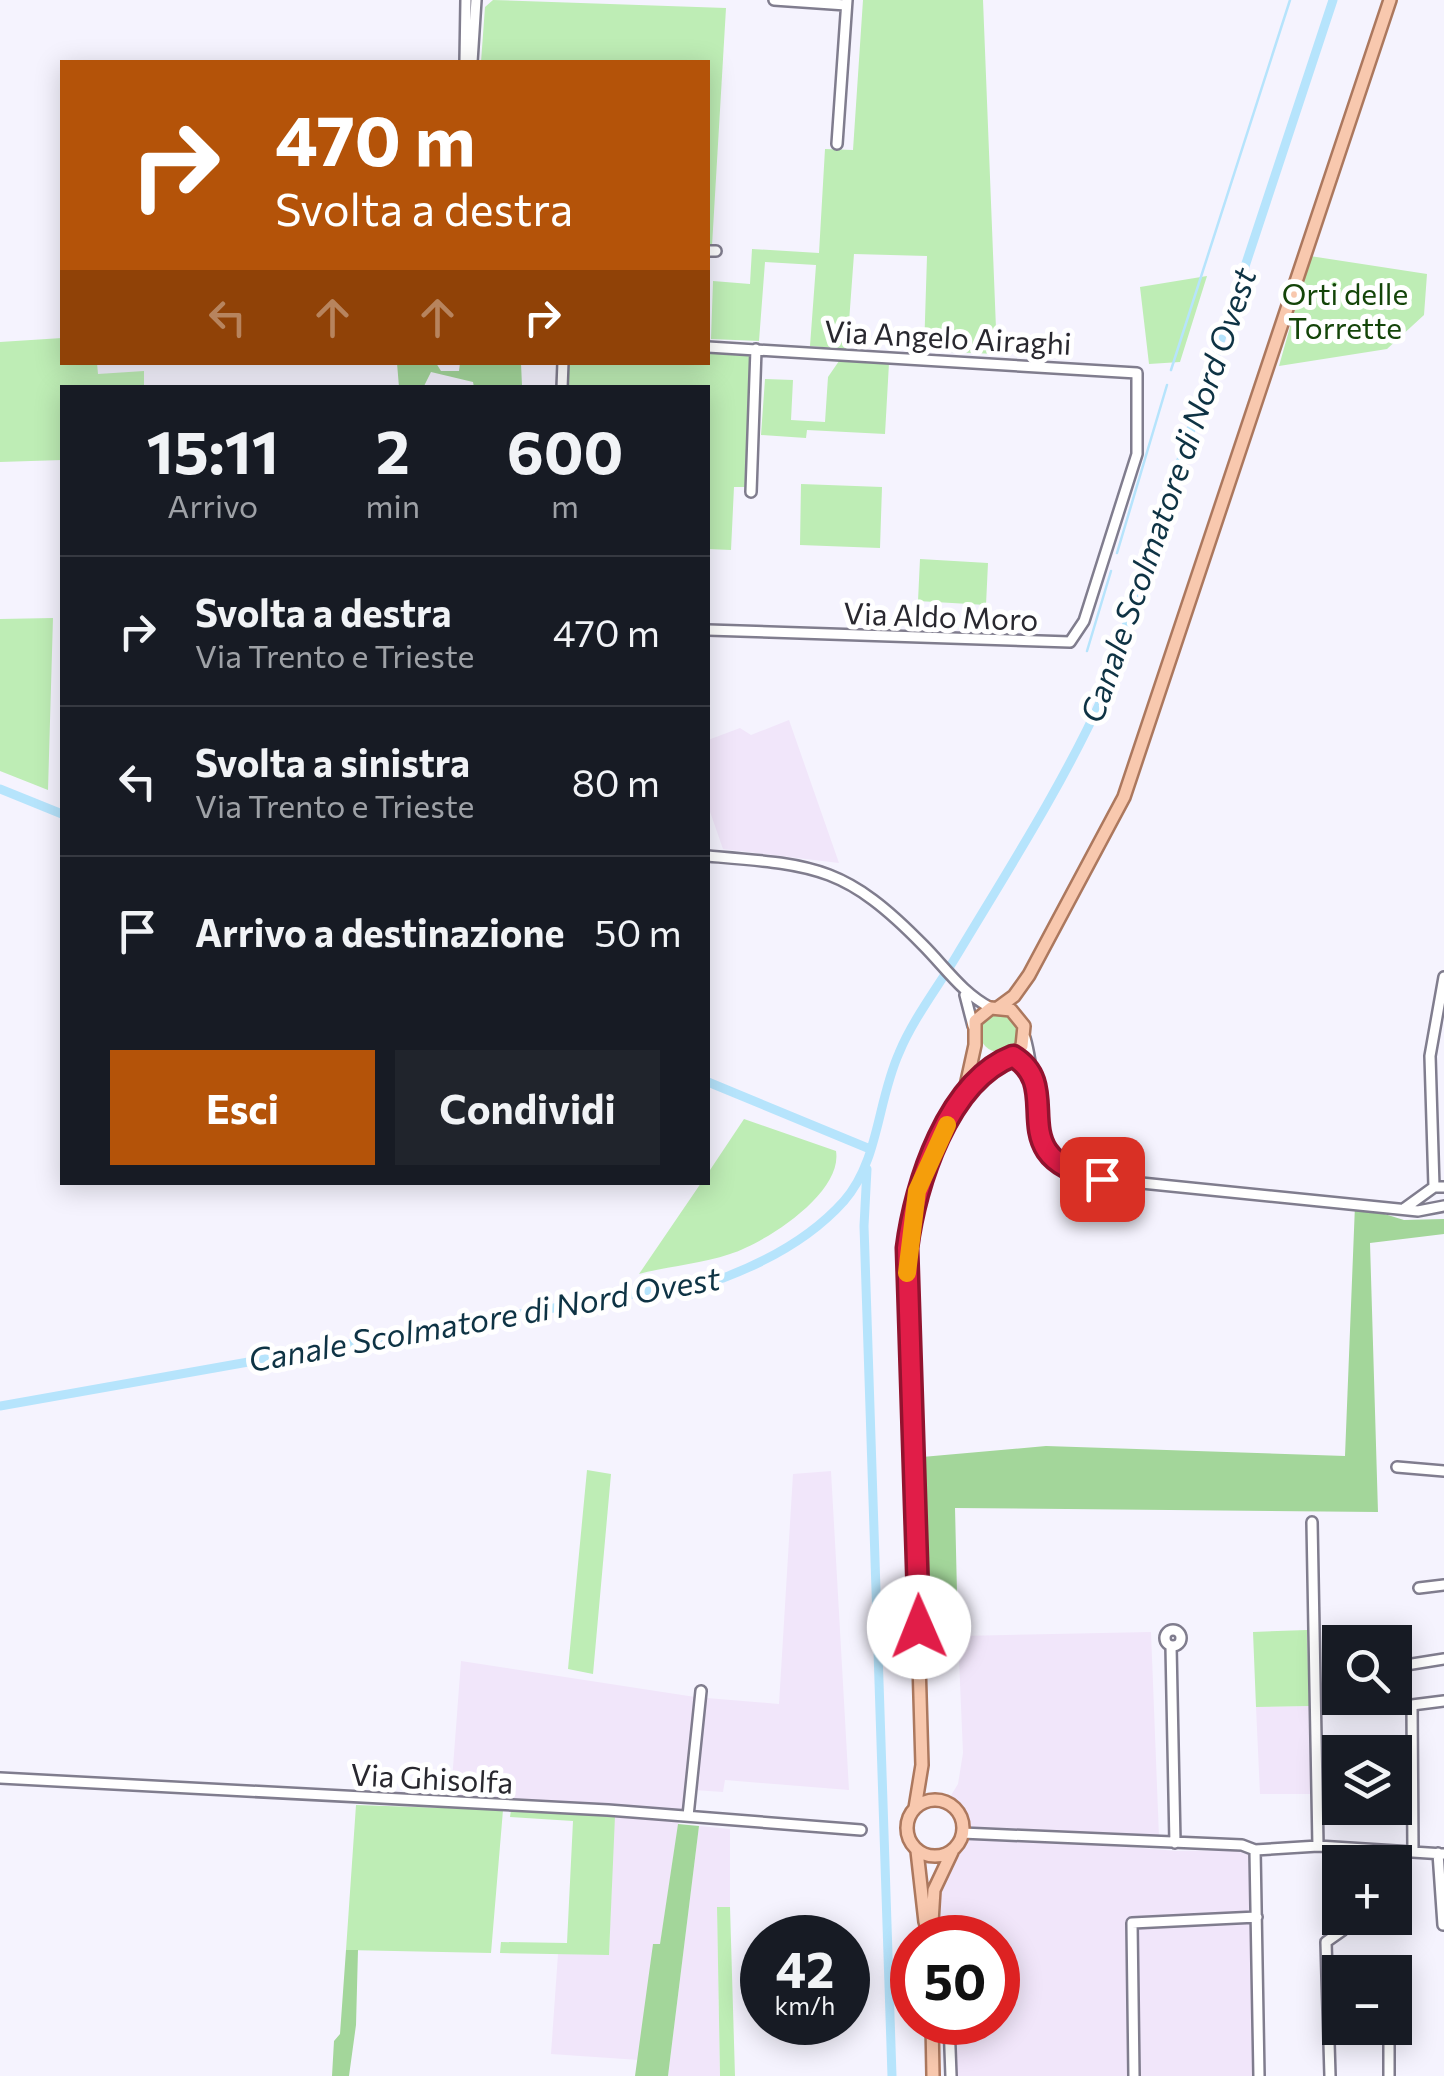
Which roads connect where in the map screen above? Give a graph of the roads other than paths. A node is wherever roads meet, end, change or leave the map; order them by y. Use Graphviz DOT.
graph roads {
  1 [pos="466,0"];
  2 [pos="476,0"];
  3 [pos="774,0"];
  4 [pos="1390,1"];
  5 [pos="847,2"];
  6 [pos="469,60"];
  7 [pos="469,60"];
  8 [pos="837,144"];
  9 [pos="710,347"];
  10 [pos="756,350"];
  11 [pos="1136,372"];
  12 [pos="751,492"];
  13 [pos="710,630"];
  14 [pos="710,856"];
  15 [pos="1028,974"];
  16 [pos="1444,977"];
  17 [pos="962,988"];
  18 [pos="995,1007"];
  19 [pos="1021,1019"];
  20 [pos="973,1026"];
  21 [pos="1025,1038"];
  22 [pos="975,1046"];
  23 [pos="1006,1058"];
  24 [pos="1035,1080"];
  25 [pos="964,1095"];
  26 [pos="1438,1187"];
  27 [pos="1441,1206"];
  28 [pos="1404,1209"];
  29 [pos="1397,1467"];
  30 [pos="1444,1470"];
  31 [pos="1312,1522"];
  32 [pos="1444,1586"];
  33 [pos="1419,1588"];
  34 [pos="1171,1646"];
  35 [pos="1444,1660"];
  36 [pos="1412,1663"];
  37 [pos="701,1691"];
  38 [pos="1444,1700"];
  39 [pos="922,1765"];
  40 [pos="0,1778"];
  41 [pos="941,1799"];
  42 [pos="914,1808"];
  43 [pos="688,1816"];
  44 [pos="861,1830"];
  45 [pos="962,1832"];
  46 [pos="1175,1843"];
  47 [pos="1318,1846"];
  48 [pos="1322,1846"];
  49 [pos="1254,1850"];
  50 [pos="917,1852"];
  51 [pos="952,1852"];
  52 [pos="1413,1852"];
  53 [pos="1441,1854"];
  54 [pos="928,1915"];
  55 [pos="933,1915"];
  56 [pos="1257,1917"];
  57 [pos="1443,1926"];
  58 [pos="1336,1935"];
  59 [pos="932,2045"];
  60 [pos="950,2045"];
  61 [pos="1389,2045"];
  62 [pos="933,2076"];
  63 [pos="951,2076"];
  64 [pos="1134,2076"];
  65 [pos="1259,2076"];
  66 [pos="1330,2076"];
  67 [pos="1389,2076"];
  1 -- 6 [label="street"];
  2 -- 7 [label="street"];
  3 -- 5 [label="street"];
  4 -- 15 [label="main road"];
  5 -- 8 [label="street"];
  9 -- 10 [label="street, Via Angelo Airaghi"];
  10 -- 11 [label="street, Via Angelo Airaghi"];
  10 -- 12 [label="street"];
  11 -- 13 [label="street, Via Aldo Moro"];
  14 -- 17 [label="street"];
  15 -- 18 [label="main road"];
  15 -- 19 [label="main road"];
  16 -- 26 [label="street"];
  17 -- 18 [label="street"];
  17 -- 20 [label="street"];
  18 -- 19 [label="main road"];
  18 -- 20 [label="main road"];
  19 -- 21 [label="main road"];
  20 -- 22 [label="main road"];
  21 -- 23 [label="main road"];
  21 -- 24 [label="street"];
  22 -- 23 [label="main road"];
  22 -- 25 [label="main road"];
  23 -- 24 [label="street"];
  23 -- 25 [label="main road"];
  24 -- 28 [label="street"];
  25 -- 39 [label="main road"];
  26 -- 27 [label="street"];
  26 -- 28 [label="street"];
  27 -- 28 [label="street"];
  29 -- 30 [label="street"];
  31 -- 47 [label="street"];
  32 -- 33 [label="street"];
  34 -- 46 [label="street"];
  35 -- 36 [label="street"];
  37 -- 43 [label="street"];
  38 -- 52 [label="street"];
  39 -- 41 [label="main road"];
  39 -- 42 [label="main road"];
  40 -- 43 [label="street, Via Ghisolfa"];
  41 -- 42 [label="main road"];
  41 -- 45 [label="main road"];
  42 -- 50 [label="main road"];
  43 -- 44 [label="street, Via Ghisolfa"];
  45 -- 46 [label="street"];
  45 -- 51 [label="main road"];
  46 -- 49 [label="street"];
  47 -- 48 [label="street"];
  47 -- 49 [label="street"];
  49 -- 56 [label="street"];
  50 -- 51 [label="main road"];
  50 -- 54 [label="main road"];
  51 -- 55 [label="main road"];
  52 -- 53 [label="street"];
  53 -- 57 [label="street"];
  56 -- 64 [label="street"];
  56 -- 65 [label="street"];
  58 -- 66 [label="street"];
  59 -- 62 [label="main road"];
  60 -- 63 [label="street"];
  61 -- 67 [label="street"];
}
